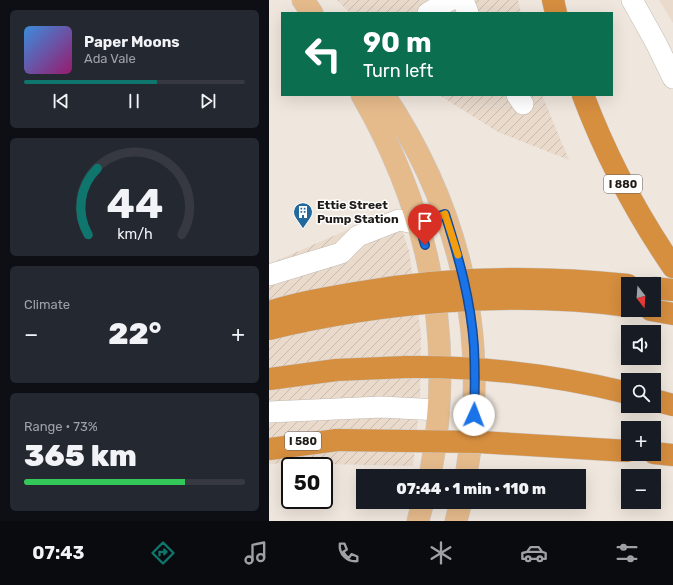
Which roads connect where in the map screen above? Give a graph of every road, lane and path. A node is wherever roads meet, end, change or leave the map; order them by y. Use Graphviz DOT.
graph roads {
  1 [pos="303,0"];
  2 [pos="450,0"];
  3 [pos="463,0"];
  4 [pos="553,0"];
  5 [pos="632,0"];
  6 [pos="311,12"];
  7 [pos="430,12"];
  8 [pos="469,12"];
  9 [pos="556,12"];
  10 [pos="673,78"];
  11 [pos="363,96"];
  12 [pos="583,96"];
  13 [pos="390,97"];
  14 [pos="445,214"];
  15 [pos="419,224"];
  16 [pos="673,267"];
  17 [pos="269,275"];
  18 [pos="621,284"];
  19 [pos="661,289"];
  20 [pos="673,290"];
  21 [pos="621,305"];
  22 [pos="269,312"];
  23 [pos="661,312"];
  24 [pos="673,314"];
  25 [pos="269,329"];
  26 [pos="269,380"];
  27 [pos="621,392"];
  28 [pos="661,402"];
  29 [pos="673,405"];
  30 [pos="439,410"];
  31 [pos="269,412"];
  32 [pos="337,440"];
  33 [pos="269,443"];
  34 [pos="269,449"];
  35 [pos="621,451"];
  36 [pos="661,454"];
  37 [pos="673,455"];
  38 [pos="431,469"];
  39 [pos="467,469"];
  40 [pos="421,509"];
  41 [pos="459,509"];
  42 [pos="418,521"];
  43 [pos="456,521"];
  1 -- 6 [label="main road"];
  2 -- 7 [label="street"];
  3 -- 8 [label="street"];
  4 -- 9 [label="highway"];
  5 -- 10 [label="street"];
  11 -- 15 [label="main road"];
  12 -- 16 [label="highway, I 880"];
  13 -- 14 [label="main road"];
  14 -- 15 [label="street"];
  14 -- 39 [label="main road"];
  15 -- 17 [label="street"];
  15 -- 30 [label="main road"];
  18 -- 22 [label="highway, bridge"];
  19 -- 20 [label="highway"];
  21 -- 25 [label="highway, bridge"];
  23 -- 24 [label="highway"];
  26 -- 27 [label="highway, bridge"];
  28 -- 29 [label="highway"];
  30 -- 31 [label="street"];
  30 -- 38 [label="main road"];
  32 -- 33 [label="highway, I 580"];
  32 -- 34 [label="highway"];
  32 -- 35 [label="highway, I 580, bridge"];
  36 -- 37 [label="highway"];
  40 -- 42 [label="main road"];
  41 -- 43 [label="main road"];
}
